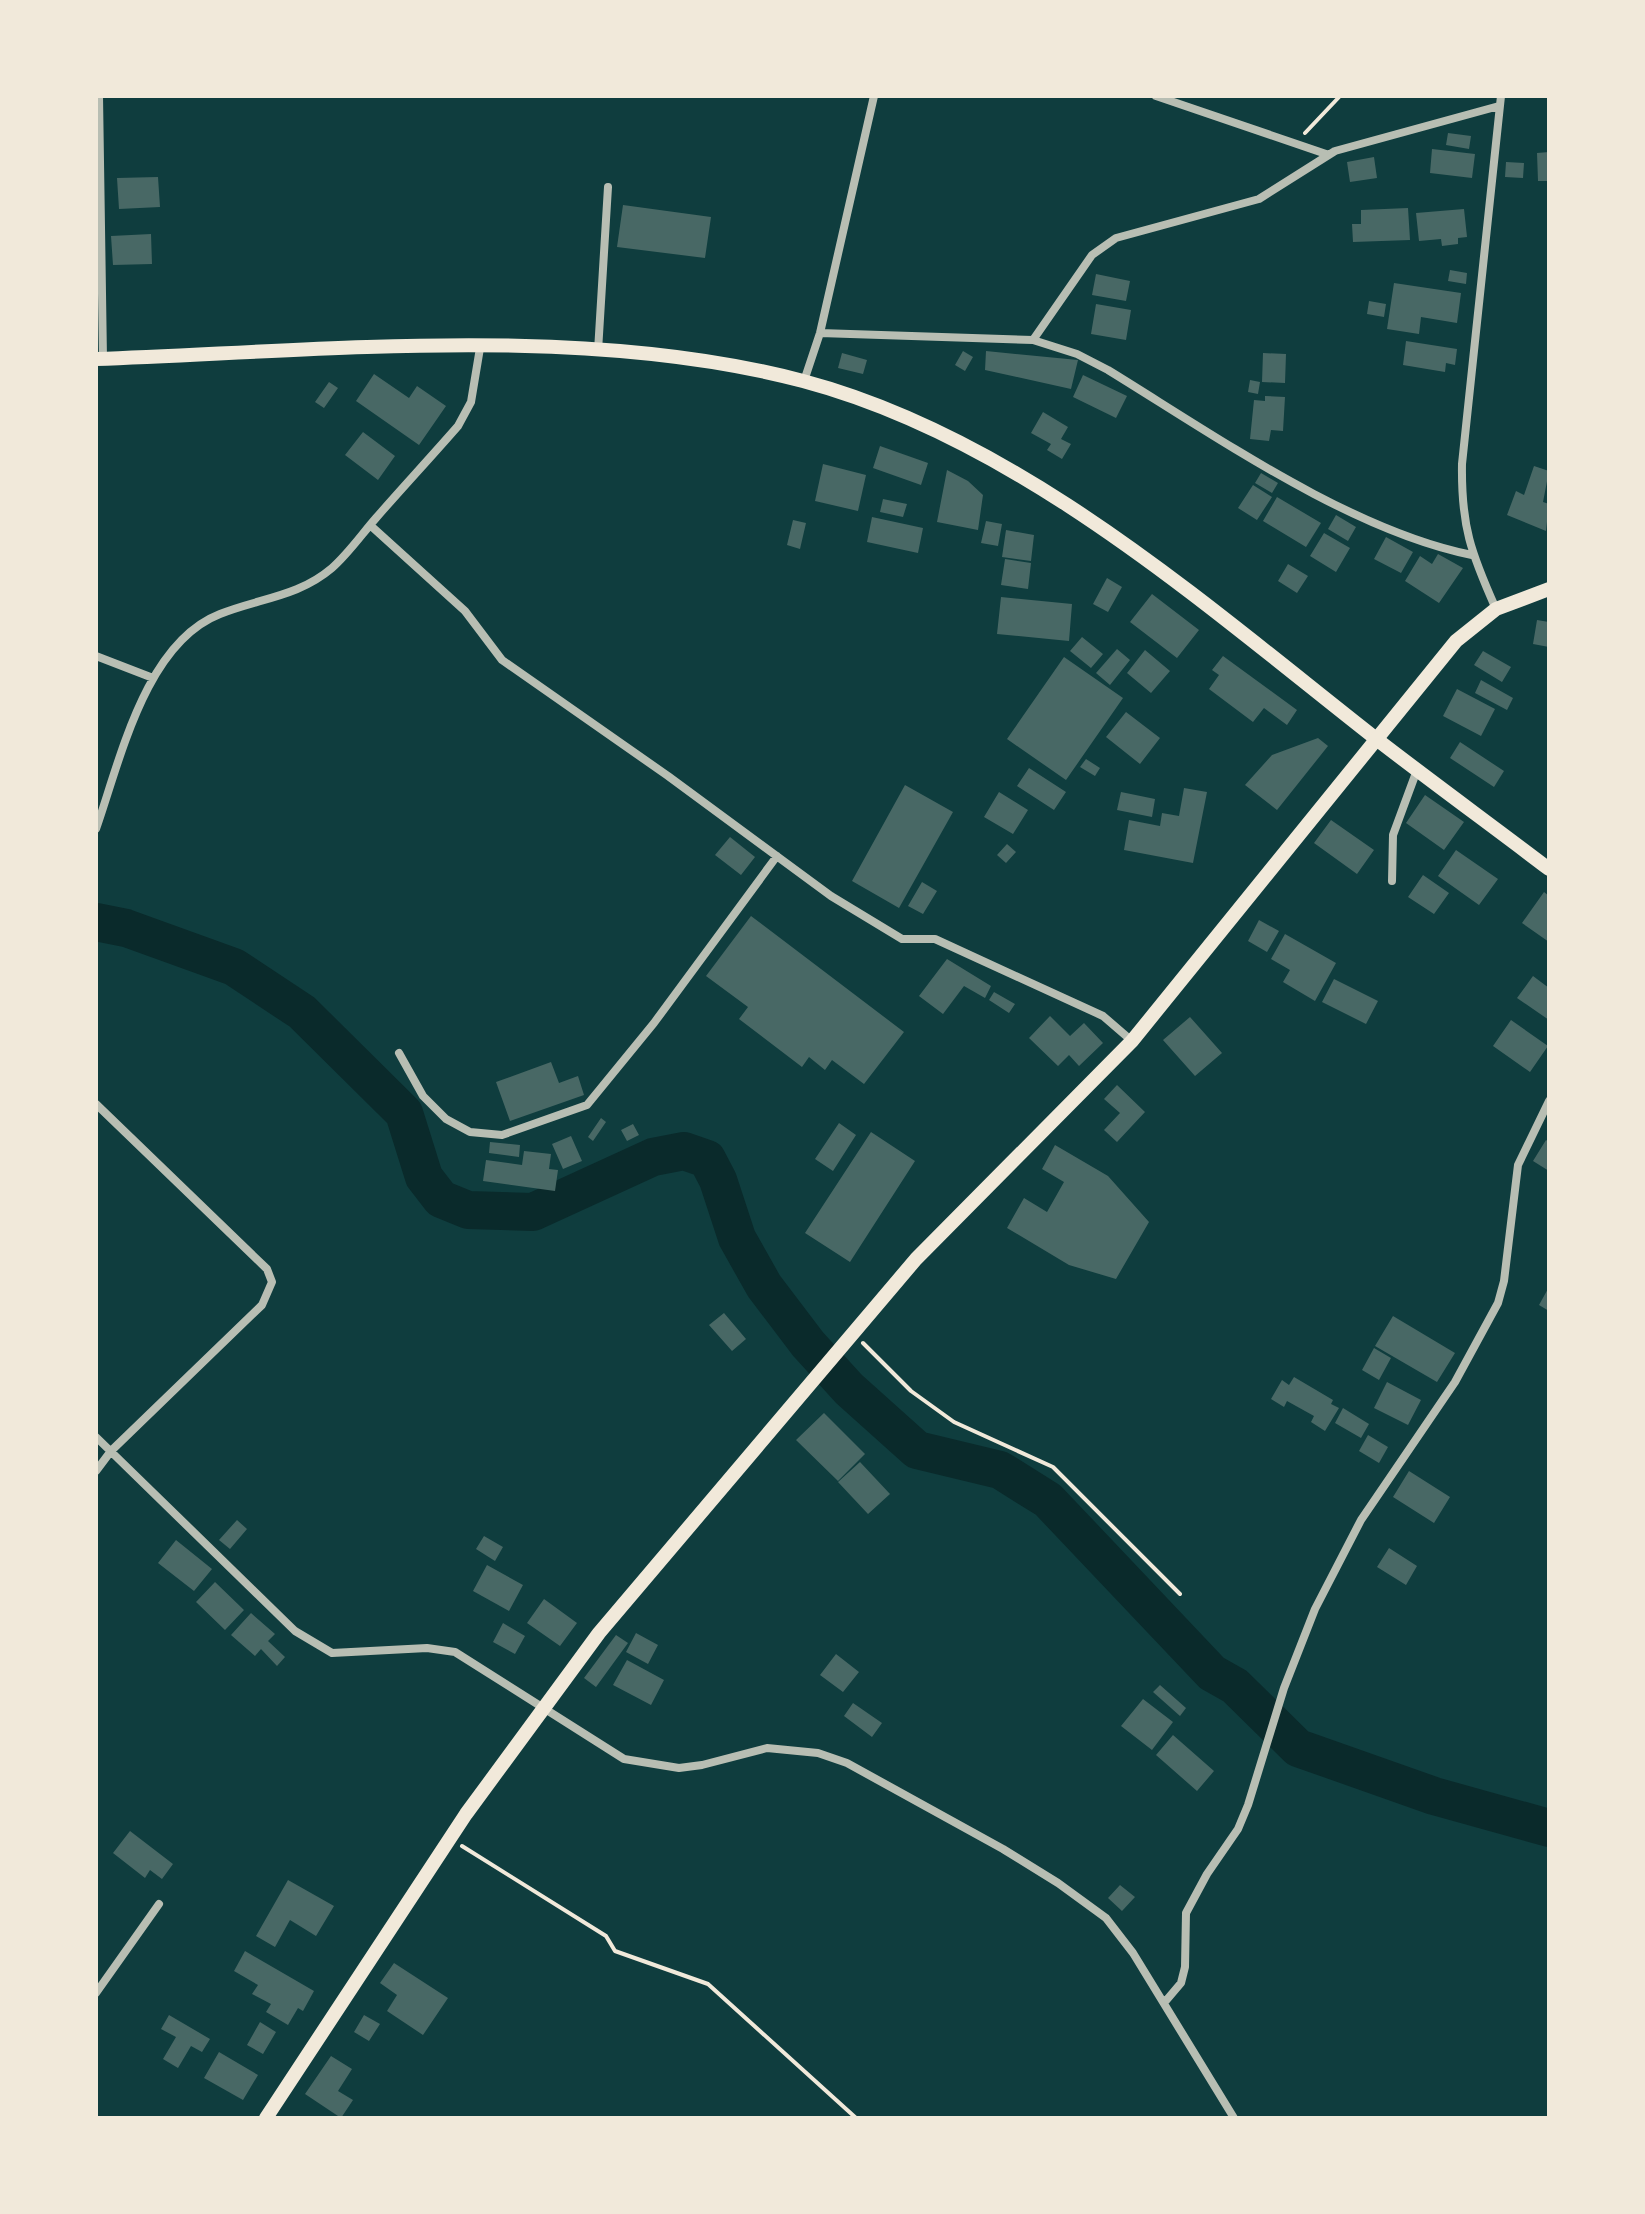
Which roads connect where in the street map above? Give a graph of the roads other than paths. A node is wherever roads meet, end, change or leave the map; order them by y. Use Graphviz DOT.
graph roads {
  1 [pos="99,96"];
  2 [pos="874,96"];
  3 [pos="1156,96"];
  4 [pos="1501,96"];
  5 [pos="1179,100"];
  6 [pos="1499,106"];
  7 [pos="1329,155"];
  8 [pos="608,187"];
  9 [pos="820,333"];
  10 [pos="1033,340"];
  11 [pos="480,348"];
  12 [pos="598,351"];
  13 [pos="100,359"];
  14 [pos="804,381"];
  15 [pos="370,525"];
  16 [pos="1472,555"];
  17 [pos="1549,589"];
  18 [pos="1496,609"];
  19 [pos="96,656"];
  20 [pos="153,678"];
  21 [pos="1375,738"];
  22 [pos="1417,770"];
  23 [pos="96,829"];
  24 [pos="777,856"];
  25 [pos="1549,869"];
  26 [pos="1392,881"];
  27 [pos="1132,1041"];
  28 [pos="399,1053"];
  29 [pos="1549,1101"];
  30 [pos="96,1104"];
  31 [pos="96,1437"];
  32 [pos="111,1451"];
  33 [pos="96,1471"];
  34 [pos="541,1707"];
  35 [pos="159,1904"];
  36 [pos="96,1993"];
  37 [pos="1164,2003"];
  38 [pos="1230,2115"];
  39 [pos="266,2118"];
  1 -- 13 [label="street"];
  2 -- 9 [label="street"];
  3 -- 5 [label="street"];
  4 -- 6 [label="street"];
  5 -- 7 [label="street"];
  6 -- 7 [label="street"];
  6 -- 16 [label="street"];
  7 -- 10 [label="street"];
  8 -- 12 [label="street"];
  9 -- 10 [label="street"];
  9 -- 14 [label="street"];
  10 -- 16 [label="street"];
  11 -- 12 [label="main road"];
  11 -- 13 [label="main road"];
  11 -- 15 [label="street"];
  12 -- 14 [label="main road"];
  14 -- 21 [label="main road"];
  15 -- 20 [label="street"];
  15 -- 24 [label="street"];
  16 -- 18 [label="street"];
  17 -- 18 [label="main road"];
  18 -- 21 [label="main road"];
  19 -- 20 [label="street"];
  20 -- 23 [label="street"];
  21 -- 22 [label="main road"];
  21 -- 27 [label="main road"];
  22 -- 25 [label="main road"];
  22 -- 26 [label="street"];
  24 -- 27 [label="street"];
  24 -- 28 [label="street"];
  27 -- 34 [label="main road"];
  29 -- 37 [label="street"];
  30 -- 32 [label="street"];
  31 -- 32 [label="street"];
  32 -- 33 [label="street"];
  32 -- 34 [label="street"];
  34 -- 37 [label="street"];
  34 -- 39 [label="main road"];
  35 -- 36 [label="street"];
  37 -- 38 [label="street"];
}
